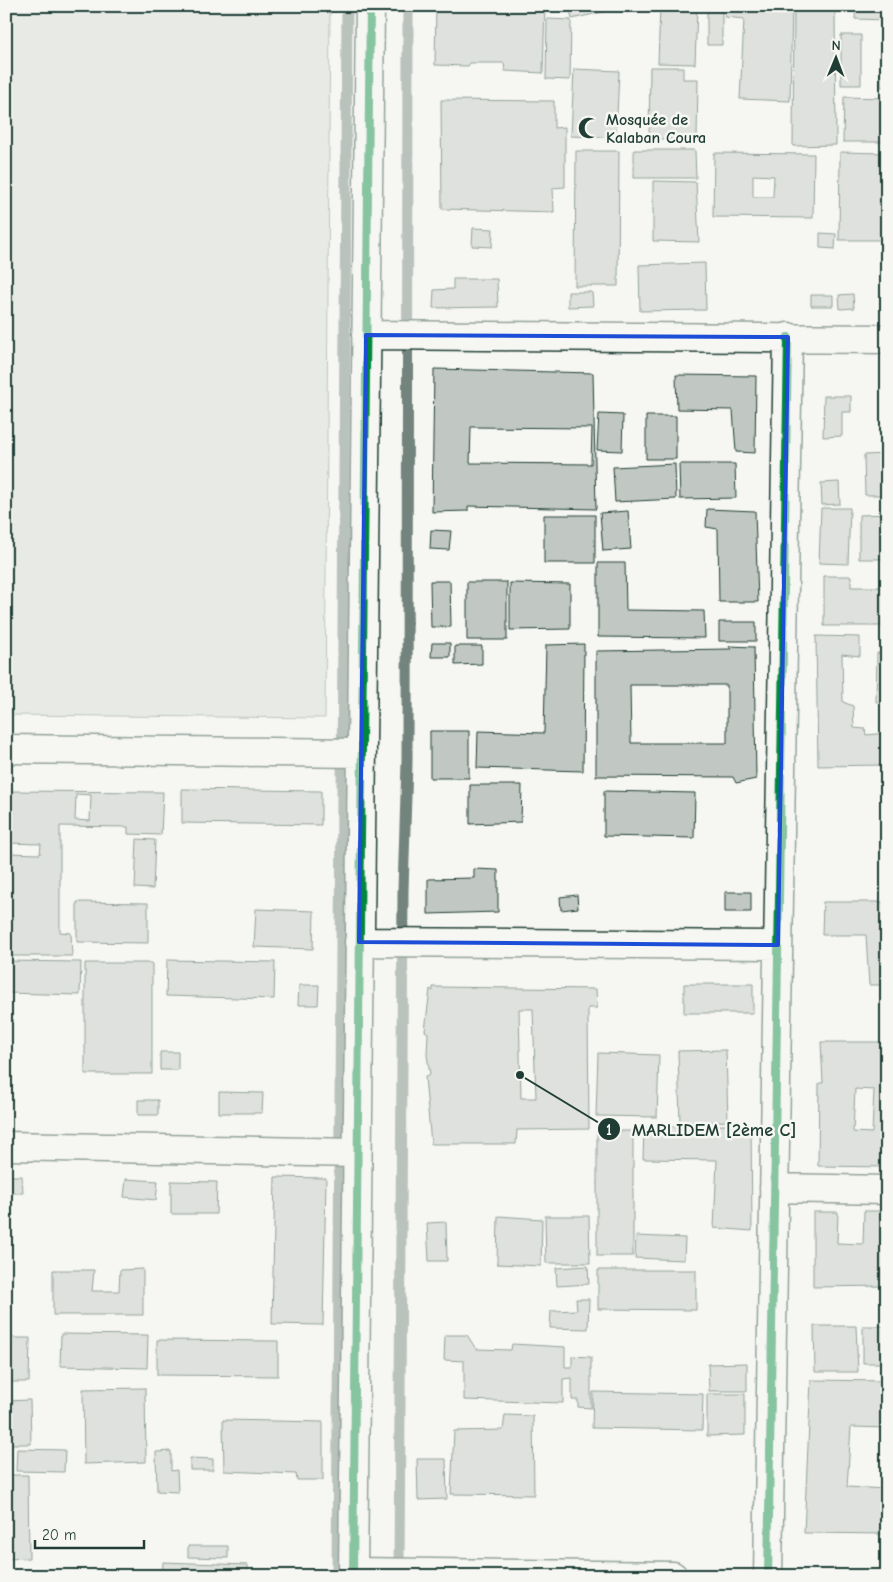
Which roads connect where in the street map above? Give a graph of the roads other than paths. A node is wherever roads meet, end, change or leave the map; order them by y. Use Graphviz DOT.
graph roads {
  1 [pos="370,6"];
  2 [pos="366,335"];
  3 [pos="788,336"];
  4 [pos="887,339"];
  5 [pos="6,749"];
  6 [pos="362,753"];
  7 [pos="359,942"];
  8 [pos="778,945"];
  9 [pos="6,1146"];
  10 [pos="358,1154"];
  11 [pos="774,1188"];
  12 [pos="887,1190"];
  13 [pos="353,1574"];
  14 [pos="674,1576"];
  15 [pos="768,1576"];
  1 -- 2 [label="street"];
  2 -- 3 [label="street"];
  2 -- 6 [label="street"];
  3 -- 4 [label="street"];
  3 -- 8 [label="street"];
  5 -- 6 [label="street"];
  6 -- 7 [label="street"];
  7 -- 8 [label="street"];
  7 -- 10 [label="street"];
  8 -- 11 [label="street"];
  9 -- 10 [label="street"];
  10 -- 13 [label="street"];
  11 -- 12 [label="street"];
  11 -- 15 [label="street"];
  13 -- 14 [label="street"];
}
